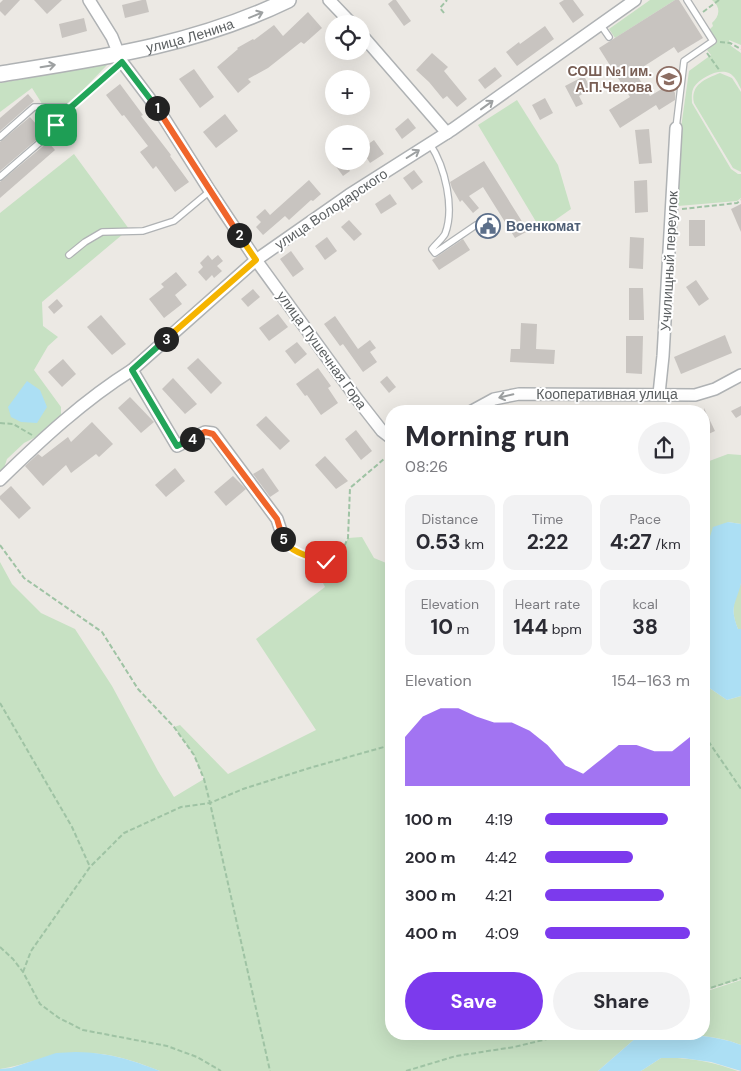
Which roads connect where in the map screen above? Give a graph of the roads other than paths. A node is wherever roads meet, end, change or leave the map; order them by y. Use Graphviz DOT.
graph roads {
  1 [pos="89,0"];
  2 [pos="288,0"];
  3 [pos="330,0"];
  4 [pos="635,0"];
  5 [pos="688,0"];
  6 [pos="344,15"];
  7 [pos="600,24"];
  8 [pos="609,37"];
  9 [pos="370,44"];
  10 [pos="121,58"];
  11 [pos="0,74"];
  12 [pos="71,107"];
  13 [pos="676,128"];
  14 [pos="447,133"];
  15 [pos="0,137"];
  16 [pos="430,144"];
  17 [pos="0,177"];
  18 [pos="210,192"];
  19 [pos="476,226"];
  20 [pos="69,255"];
  21 [pos="256,260"];
  22 [pos="132,370"];
  23 [pos="741,375"];
  24 [pos="659,394"];
  25 [pos="483,405"];
  26 [pos="385,433"];
  27 [pos="0,480"];
  28 [pos="285,544"];
  1 -- 10 [label="street, улица Пушечная Гора"];
  10 -- 2 [label="street, улица Ленина, one-way"];
  3 -- 6 [label="street"];
  4 -- 7 [label="street, улица Володарского"];
  5 -- 13 [label="lane"];
  7 -- 8 [label="lane"];
  14 -- 7 [label="street, улица Володарского, one-way"];
  9 -- 14 [label="street"];
  11 -- 10 [label="street, улица Ленина, one-way"];
  10 -- 12 [label="lane"];
  10 -- 18 [label="street, улица Пушечная Гора"];
  12 -- 15 [label="lane"];
  12 -- 17 [label="lane"];
  13 -- 24 [label="street, Училищный переулок"];
  14 -- 16 [label="street, улица Володарского"];
  16 -- 19 [label="lane"];
  21 -- 16 [label="street, улица Володарского, one-way"];
  18 -- 20 [label="lane"];
  18 -- 21 [label="street, улица Пушечная Гора"];
  21 -- 22 [label="street, улица Володарского"];
  21 -- 26 [label="street, улица Пушечная Гора"];
  22 -- 27 [label="street, улица Володарского"];
  22 -- 28 [label="street"];
  23 -- 24 [label="street, Кооперативная улица"];
  24 -- 25 [label="street, Кооперативная улица, one-way"];
}
